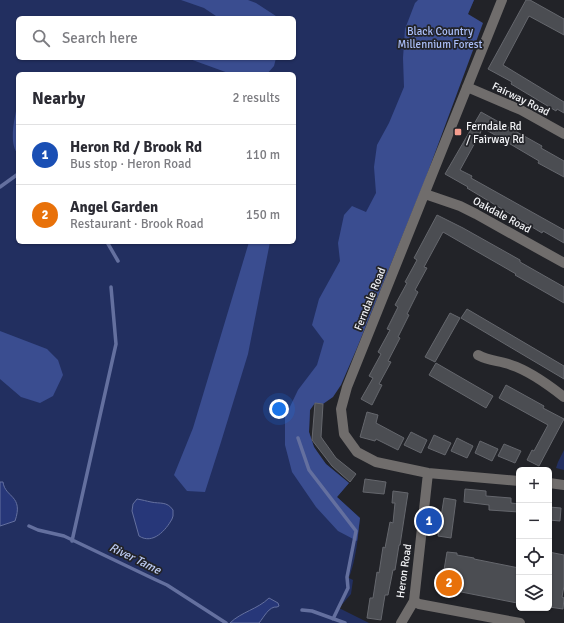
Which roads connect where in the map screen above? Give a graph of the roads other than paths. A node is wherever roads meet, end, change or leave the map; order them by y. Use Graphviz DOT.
graph roads {
  1 [pos="502,0"];
  2 [pos="467,87"];
  3 [pos="564,134"];
  4 [pos="425,194"];
  5 [pos="564,263"];
  6 [pos="478,356"];
  7 [pos="564,397"];
  8 [pos="428,473"];
  9 [pos="516,481"];
  10 [pos="552,483"];
  11 [pos="564,484"];
  12 [pos="414,601"];
  13 [pos="401,623"];
  14 [pos="520,623"];
  1 -- 2 [label="street, Ferndale Road"];
  2 -- 3 [label="street, Fairway Road"];
  2 -- 4 [label="street, Ferndale Road"];
  4 -- 5 [label="street, Oakdale Road"];
  4 -- 8 [label="street, Ferndale Road"];
  6 -- 7 [label="street"];
  8 -- 9 [label="street, Ferndale Road"];
  8 -- 12 [label="street, Heron Road"];
  10 -- 11 [label="street"];
  12 -- 13 [label="street, Heron Road"];
  12 -- 14 [label="street"];
}
